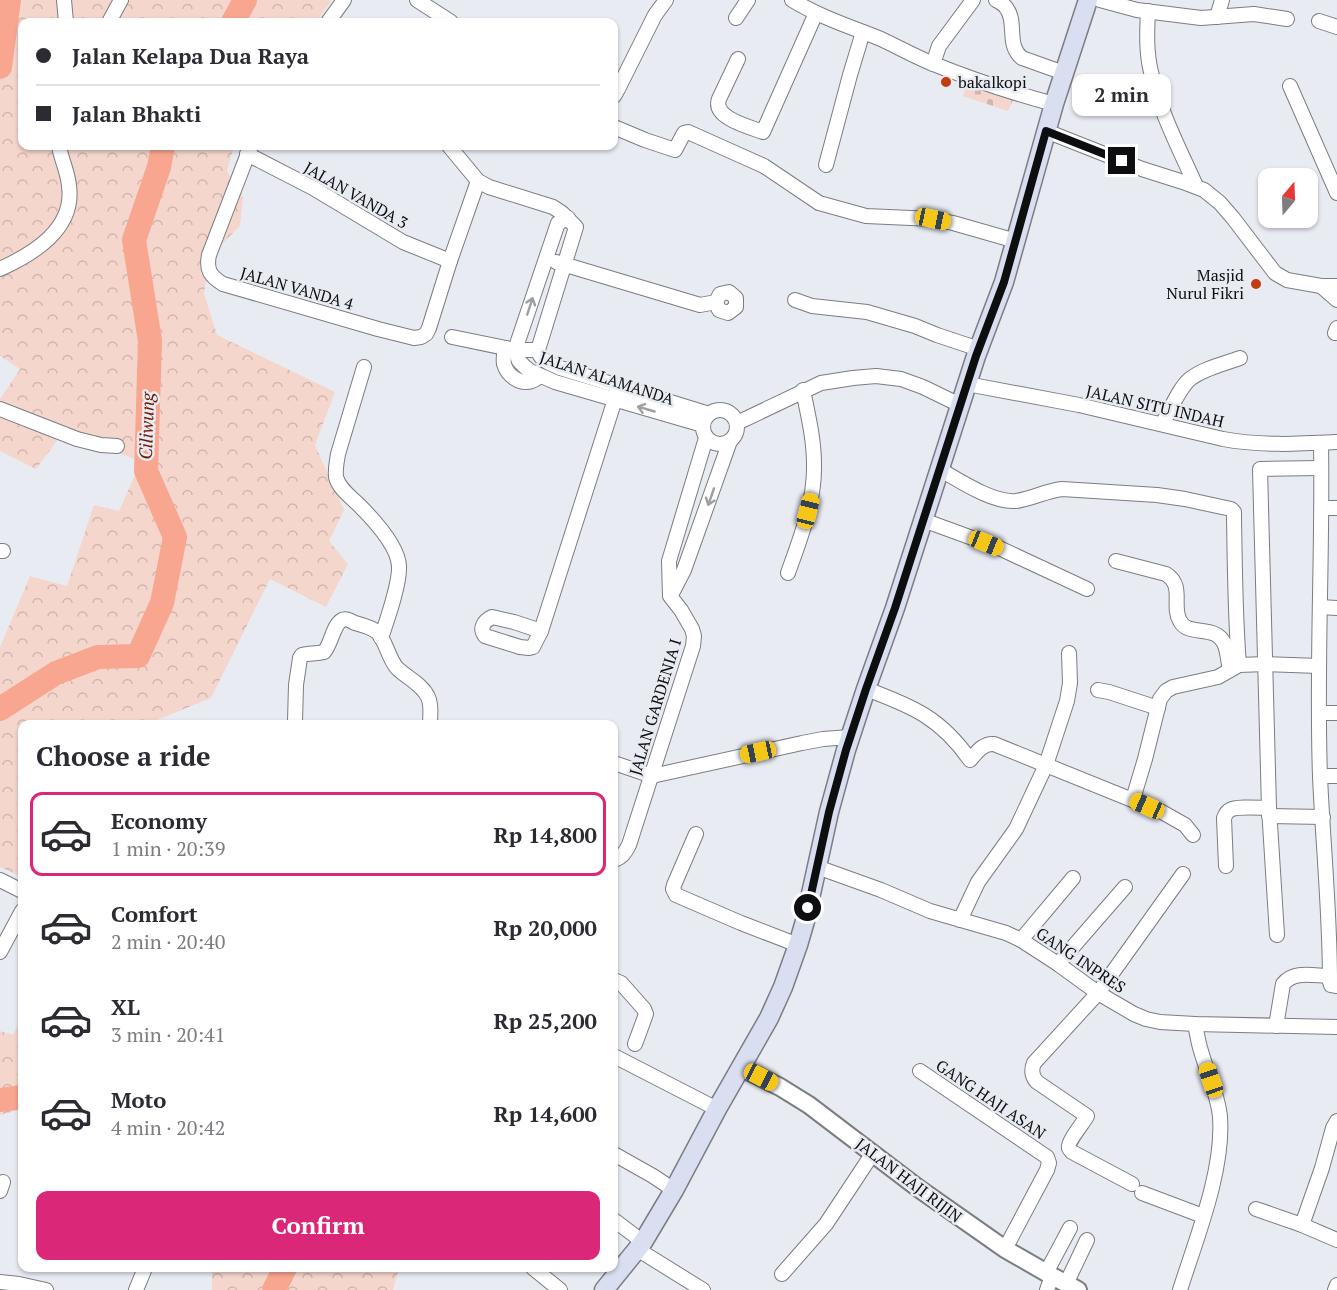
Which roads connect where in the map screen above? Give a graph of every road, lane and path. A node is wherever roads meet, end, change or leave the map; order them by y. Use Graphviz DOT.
graph roads {
  1 [pos="64,0"];
  2 [pos="121,0"];
  3 [pos="344,0"];
  4 [pos="417,0"];
  5 [pos="666,0"];
  6 [pos="748,0"];
  7 [pos="973,0"];
  8 [pos="996,0"];
  9 [pos="1088,0"];
  10 [pos="1100,0"];
  11 [pos="1222,0"];
  12 [pos="1257,0"];
  13 [pos="801,2"];
  14 [pos="1148,11"];
  15 [pos="816,13"];
  16 [pos="1254,14"];
  17 [pos="1217,17"];
  18 [pos="66,18"];
  19 [pos="111,18"];
  20 [pos="331,18"];
  21 [pos="445,18"];
  22 [pos="736,18"];
  23 [pos="1287,19"];
  24 [pos="1319,21"];
  25 [pos="1337,27"];
  26 [pos="863,32"];
  27 [pos="738,58"];
  28 [pos="933,63"];
  29 [pos="1064,73"];
  30 [pos="1290,86"];
  31 [pos="618,89"];
  32 [pos="1054,104"];
  33 [pos="618,129"];
  34 [pos="1046,131"];
  35 [pos="60,150"];
  36 [pos="249,150"];
  37 [pos="452,150"];
  38 [pos="826,165"];
  39 [pos="478,181"];
  40 [pos="1196,186"];
  41 [pos="1337,193"];
  42 [pos="568,218"];
  43 [pos="1016,241"];
  44 [pos="546,258"];
  45 [pos="450,261"];
  46 [pos="565,264"];
  47 [pos="0,269"];
  48 [pos="1321,286"];
  49 [pos="1337,286"];
  50 [pos="795,300"];
  51 [pos="1337,300"];
  52 [pos="716,302"];
  53 [pos="452,338"];
  54 [pos="510,349"];
  55 [pos="979,349"];
  56 [pos="538,350"];
  57 [pos="1240,358"];
  58 [pos="364,367"];
  59 [pos="967,384"];
  60 [pos="619,385"];
  61 [pos="803,390"];
  62 [pos="615,400"];
  63 [pos="960,405"];
  64 [pos="0,409"];
  65 [pos="737,423"];
  66 [pos="1162,424"];
  67 [pos="706,425"];
  68 [pos="730,441"];
  69 [pos="1321,442"];
  70 [pos="1337,442"];
  71 [pos="117,446"];
  72 [pos="1321,468"];
  73 [pos="937,477"];
  74 [pos="1322,508"];
  75 [pos="1337,508"];
  76 [pos="925,512"];
  77 [pos="1116,561"];
  78 [pos="788,573"];
  79 [pos="1088,589"];
  80 [pos="670,596"];
  81 [pos="1320,608"];
  82 [pos="1337,608"];
  83 [pos="541,631"];
  84 [pos="381,638"];
  85 [pos="1069,653"];
  86 [pos="1266,664"];
  87 [pos="1319,666"];
  88 [pos="1234,668"];
  89 [pos="866,689"];
  90 [pos="1098,690"];
  91 [pos="1158,708"];
  92 [pos="1319,713"];
  93 [pos="1337,713"];
  94 [pos="295,720"];
  95 [pos="430,720"];
  96 [pos="850,737"];
  97 [pos="618,764"];
  98 [pos="1047,765"];
  99 [pos="652,776"];
  100 [pos="1320,776"];
  101 [pos="1337,776"];
  102 [pos="1133,799"];
  103 [pos="1269,812"];
  104 [pos="1327,824"];
  105 [pos="696,834"];
  106 [pos="1193,835"];
  107 [pos="618,858"];
  108 [pos="1226,866"];
  109 [pos="817,867"];
  110 [pos="1184,874"];
  111 [pos="1073,878"];
  112 [pos="0,880"];
  113 [pos="1332,883"];
  114 [pos="1125,887"];
  115 [pos="18,889"];
  116 [pos="18,918"];
  117 [pos="960,920"];
  118 [pos="1333,933"];
  119 [pos="1277,935"];
  120 [pos="1021,940"];
  121 [pos="798,945"];
  122 [pos="0,952"];
  123 [pos="1058,964"];
  124 [pos="1333,981"];
  125 [pos="618,982"];
  126 [pos="1098,993"];
  127 [pos="1195,1024"];
  128 [pos="1276,1026"];
  129 [pos="1337,1027"];
  130 [pos="635,1044"];
  131 [pos="618,1058"];
  132 [pos="742,1068"];
  133 [pos="920,1071"];
  134 [pos="717,1109"];
  135 [pos="1337,1121"];
  136 [pos="873,1153"];
  137 [pos="618,1156"];
  138 [pos="674,1190"];
  139 [pos="1256,1209"];
  140 [pos="1203,1216"];
  141 [pos="618,1224"];
  142 [pos="1302,1225"];
  143 [pos="1070,1228"];
  144 [pos="1087,1239"];
  145 [pos="1337,1240"];
  146 [pos="640,1246"];
  147 [pos="1005,1249"];
  148 [pos="143,1272"];
  149 [pos="538,1272"];
  150 [pos="782,1274"];
  151 [pos="0,1282"];
  152 [pos="1058,1283"];
  153 [pos="1337,1284"];
  154 [pos="46,1290"];
  155 [pos="136,1290"];
  156 [pos="560,1290"];
  157 [pos="604,1290"];
  158 [pos="703,1290"];
  159 [pos="1180,1290"];
  160 [pos="1335,1290"];
  1 -- 18 [label="street"];
  2 -- 19 [label="street"];
  3 -- 20 [label="street"];
  4 -- 21 [label="street"];
  5 -- 31 [label="street"];
  6 -- 22 [label="street"];
  7 -- 28 [label="street"];
  8 -- 29 [label="street"];
  9 -- 29 [label="main road"];
  10 -- 14 [label="street"];
  11 -- 17 [label="street"];
  12 -- 16 [label="street"];
  13 -- 15 [label="street"];
  14 -- 17 [label="street"];
  14 -- 40 [label="street"];
  15 -- 26 [label="street"];
  15 -- 27 [label="street"];
  16 -- 17 [label="street"];
  16 -- 23 [label="street"];
  24 -- 25 [label="street"];
  26 -- 28 [label="street"];
  26 -- 38 [label="street"];
  28 -- 32 [label="street"];
  29 -- 32 [label="main road"];
  30 -- 41 [label="street"];
  32 -- 34 [label="main road"];
  33 -- 43 [label="street"];
  34 -- 40 [label="street"];
  34 -- 43 [label="main road"];
  35 -- 47 [label="street"];
  36 -- 45 [label="street, JALAN VANDA 3"];
  36 -- 45 [label="street, JALAN VANDA 4"];
  37 -- 39 [label="street"];
  39 -- 42 [label="street"];
  39 -- 45 [label="street, JALAN VANDA 4"];
  40 -- 48 [label="street"];
  42 -- 44 [label="street"];
  42 -- 46 [label="street, JALAN ALAMANDA"];
  43 -- 55 [label="main road"];
  44 -- 46 [label="street"];
  54 -- 44 [label="street, one-way"];
  46 -- 52 [label="street"];
  46 -- 56 [label="street, JALAN ALAMANDA"];
  48 -- 49 [label="street"];
  48 -- 51 [label="street"];
  50 -- 55 [label="street"];
  53 -- 54 [label="street"];
  54 -- 56 [label="street"];
  54 -- 62 [label="street, JALAN ALAMANDA"];
  55 -- 59 [label="main road"];
  56 -- 60 [label="street, JALAN ALAMANDA"];
  57 -- 66 [label="street"];
  58 -- 84 [label="street"];
  59 -- 63 [label="main road"];
  59 -- 66 [label="street, JALAN SITU INDAH"];
  60 -- 62 [label="street"];
  60 -- 67 [label="street, JALAN ALAMANDA"];
  61 -- 63 [label="street"];
  61 -- 65 [label="street"];
  61 -- 78 [label="street"];
  67 -- 62 [label="street, JALAN ALAMANDA, one-way"];
  62 -- 83 [label="street"];
  63 -- 73 [label="main road"];
  64 -- 71 [label="street"];
  65 -- 67 [label="street"];
  65 -- 68 [label="street"];
  66 -- 69 [label="street, JALAN SITU INDAH"];
  67 -- 68 [label="street"];
  67 -- 80 [label="street"];
  68 -- 80 [label="street, one-way"];
  69 -- 70 [label="street, JALAN SITU INDAH"];
  69 -- 72 [label="street"];
  72 -- 74 [label="street"];
  72 -- 86 [label="street"];
  73 -- 76 [label="main road"];
  73 -- 88 [label="street"];
  74 -- 75 [label="street"];
  74 -- 81 [label="street"];
  76 -- 79 [label="street"];
  76 -- 89 [label="main road"];
  77 -- 88 [label="street"];
  80 -- 99 [label="street, JALAN GARDENIA I"];
  81 -- 82 [label="street"];
  81 -- 87 [label="street"];
  84 -- 94 [label="street"];
  84 -- 95 [label="street"];
  85 -- 98 [label="street"];
  86 -- 87 [label="street"];
  86 -- 88 [label="street"];
  86 -- 103 [label="street"];
  87 -- 92 [label="street"];
  88 -- 91 [label="street"];
  89 -- 96 [label="main road"];
  89 -- 98 [label="street"];
  90 -- 91 [label="street"];
  91 -- 102 [label="street"];
  92 -- 93 [label="street"];
  92 -- 100 [label="street"];
  96 -- 99 [label="street"];
  96 -- 109 [label="main road"];
  97 -- 99 [label="street"];
  98 -- 102 [label="street"];
  98 -- 117 [label="street"];
  99 -- 107 [label="street, JALAN GARDENIA I"];
  100 -- 101 [label="street"];
  100 -- 104 [label="street"];
  102 -- 106 [label="street"];
  103 -- 104 [label="street"];
  103 -- 108 [label="street"];
  103 -- 119 [label="street"];
  104 -- 113 [label="street"];
  105 -- 121 [label="street"];
  109 -- 117 [label="street, GANG INPRES"];
  109 -- 121 [label="main road"];
  110 -- 126 [label="street"];
  111 -- 120 [label="street"];
  112 -- 115 [label="street"];
  113 -- 118 [label="street"];
  114 -- 123 [label="street"];
  116 -- 122 [label="street"];
  117 -- 120 [label="street, GANG INPRES"];
  118 -- 124 [label="street"];
  120 -- 123 [label="street, GANG INPRES"];
  121 -- 132 [label="main road"];
  123 -- 126 [label="street, GANG INPRES"];
  124 -- 128 [label="street"];
  125 -- 130 [label="street"];
  126 -- 127 [label="street, GANG INPRES"];
  126 -- 140 [label="street"];
  127 -- 128 [label="street, GANG INPRES"];
  127 -- 140 [label="street"];
  128 -- 129 [label="street, GANG INPRES"];
  131 -- 134 [label="street"];
  132 -- 134 [label="main road"];
  132 -- 136 [label="street, JALAN HAJI RIJIN"];
  133 -- 147 [label="street, GANG HAJI ASAN"];
  134 -- 138 [label="main road"];
  135 -- 142 [label="street"];
  136 -- 147 [label="street, JALAN HAJI RIJIN"];
  136 -- 150 [label="street"];
  137 -- 138 [label="street"];
  138 -- 146 [label="main road"];
  139 -- 142 [label="street"];
  140 -- 159 [label="street"];
  141 -- 146 [label="street"];
  142 -- 145 [label="street"];
  143 -- 152 [label="street"];
  144 -- 152 [label="street"];
  146 -- 157 [label="main road"];
  146 -- 158 [label="street"];
  147 -- 152 [label="street, JALAN HAJI RIJIN"];
  148 -- 155 [label="street"];
  149 -- 156 [label="street"];
  151 -- 154 [label="street"];
  153 -- 160 [label="street"];
}
